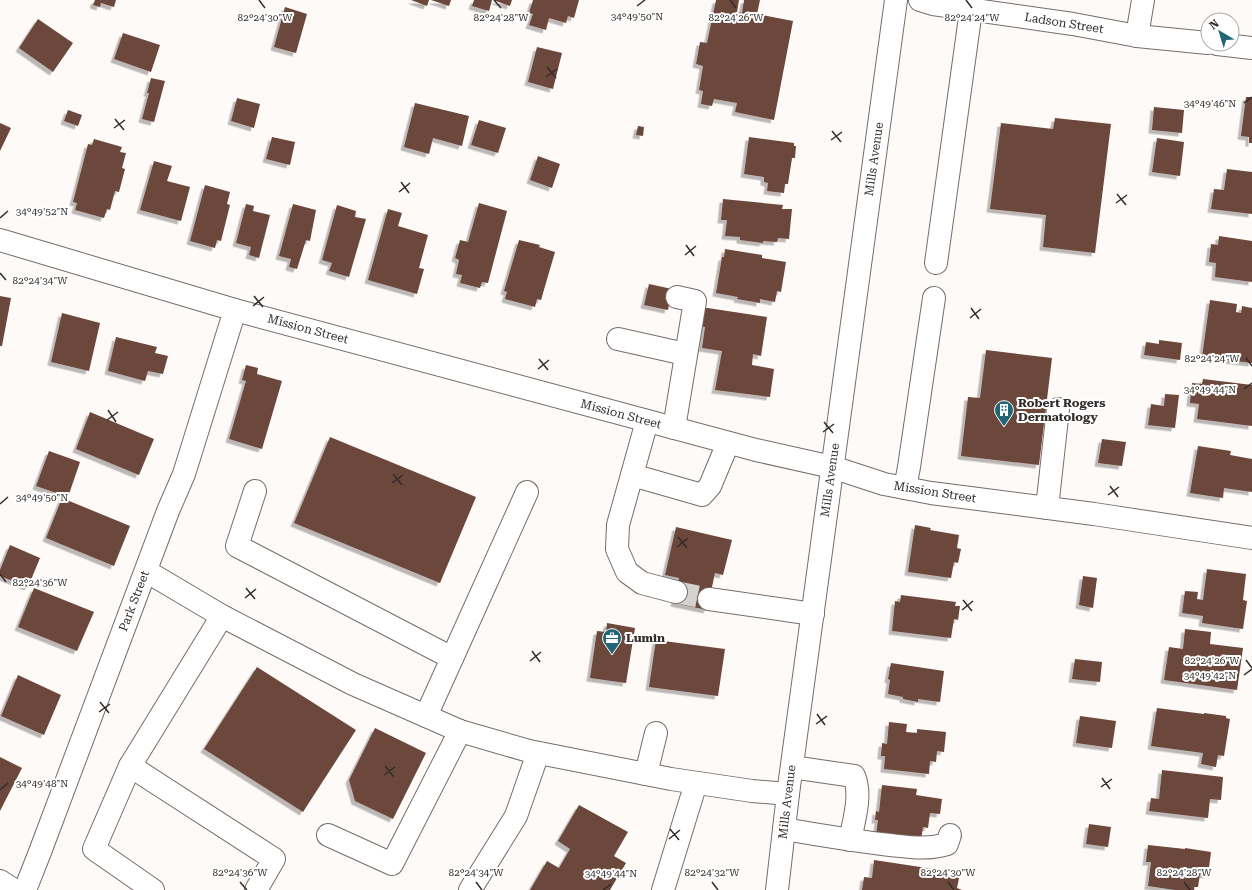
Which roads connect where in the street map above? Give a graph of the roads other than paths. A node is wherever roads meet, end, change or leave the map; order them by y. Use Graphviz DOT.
graph roads {
  1 [pos="896,0"];
  2 [pos="920,0"];
  3 [pos="1143,0"];
  4 [pos="971,10"];
  5 [pos="1137,36"];
  6 [pos="1200,42"];
  7 [pos="1240,47"];
  8 [pos="1252,48"];
  9 [pos="0,240"];
  10 [pos="936,264"];
  11 [pos="677,297"];
  12 [pos="934,298"];
  13 [pos="235,310"];
  14 [pos="618,339"];
  15 [pos="685,354"];
  16 [pos="1058,409"];
  17 [pos="647,421"];
  18 [pos="674,428"];
  19 [pos="728,442"];
  20 [pos="832,467"];
  21 [pos="632,475"];
  22 [pos="905,488"];
  23 [pos="255,491"];
  24 [pos="527,492"];
  25 [pos="1047,508"];
  26 [pos="1252,538"];
  27 [pos="146,571"];
  28 [pos="676,592"];
  29 [pos="709,599"];
  30 [pos="812,614"];
  31 [pos="222,616"];
  32 [pos="452,658"];
  33 [pos="426,716"];
  34 [pos="460,731"];
  35 [pos="656,733"];
  36 [pos="538,753"];
  37 [pos="130,766"];
  38 [pos="792,767"];
  39 [pos="646,774"];
  40 [pos="696,783"];
  41 [pos="788,794"];
  42 [pos="784,829"];
  43 [pos="328,835"];
  44 [pos="950,835"];
  45 [pos="850,840"];
  46 [pos="0,881"];
  47 [pos="14,890"];
  48 [pos="24,890"];
  49 [pos="153,890"];
  50 [pos="256,890"];
  51 [pos="470,890"];
  52 [pos="663,890"];
  53 [pos="777,890"];
  1 -- 20 [label="street, Mills Avenue"];
  2 -- 4 [label="street, Ladson Street"];
  3 -- 5 [label="street"];
  4 -- 5 [label="street, Ladson Street"];
  4 -- 10 [label="street"];
  5 -- 6 [label="street, Ladson Street"];
  7 -- 8 [label="street"];
  9 -- 13 [label="street, Mission Street"];
  11 -- 15 [label="street"];
  12 -- 22 [label="street"];
  13 -- 17 [label="street, Mission Street"];
  13 -- 27 [label="street, Park Street"];
  14 -- 15 [label="street"];
  15 -- 18 [label="street"];
  16 -- 25 [label="street"];
  17 -- 18 [label="street, Mission Street"];
  17 -- 21 [label="street"];
  18 -- 19 [label="street, Mission Street"];
  19 -- 20 [label="street, Mission Street"];
  19 -- 21 [label="street"];
  20 -- 22 [label="street, Mission Street"];
  20 -- 30 [label="street, Mills Avenue"];
  21 -- 28 [label="street"];
  22 -- 25 [label="street, Mission Street"];
  23 -- 32 [label="street"];
  24 -- 32 [label="street"];
  25 -- 26 [label="street, Mission Street"];
  27 -- 31 [label="street"];
  27 -- 48 [label="street, Park Street"];
  29 -- 30 [label="street"];
  30 -- 38 [label="street, Mills Avenue"];
  31 -- 33 [label="street"];
  31 -- 37 [label="street"];
  32 -- 33 [label="street"];
  33 -- 34 [label="street"];
  34 -- 36 [label="street"];
  34 -- 43 [label="street"];
  35 -- 39 [label="street"];
  36 -- 39 [label="street"];
  36 -- 51 [label="street"];
  37 -- 49 [label="street"];
  37 -- 50 [label="street"];
  38 -- 41 [label="street, Mills Avenue"];
  38 -- 45 [label="street"];
  39 -- 40 [label="street"];
  40 -- 41 [label="street"];
  40 -- 52 [label="street"];
  41 -- 42 [label="street, Mills Avenue"];
  42 -- 45 [label="street"];
  42 -- 53 [label="street, Mills Avenue"];
  44 -- 45 [label="street"];
  46 -- 47 [label="street"];
}
